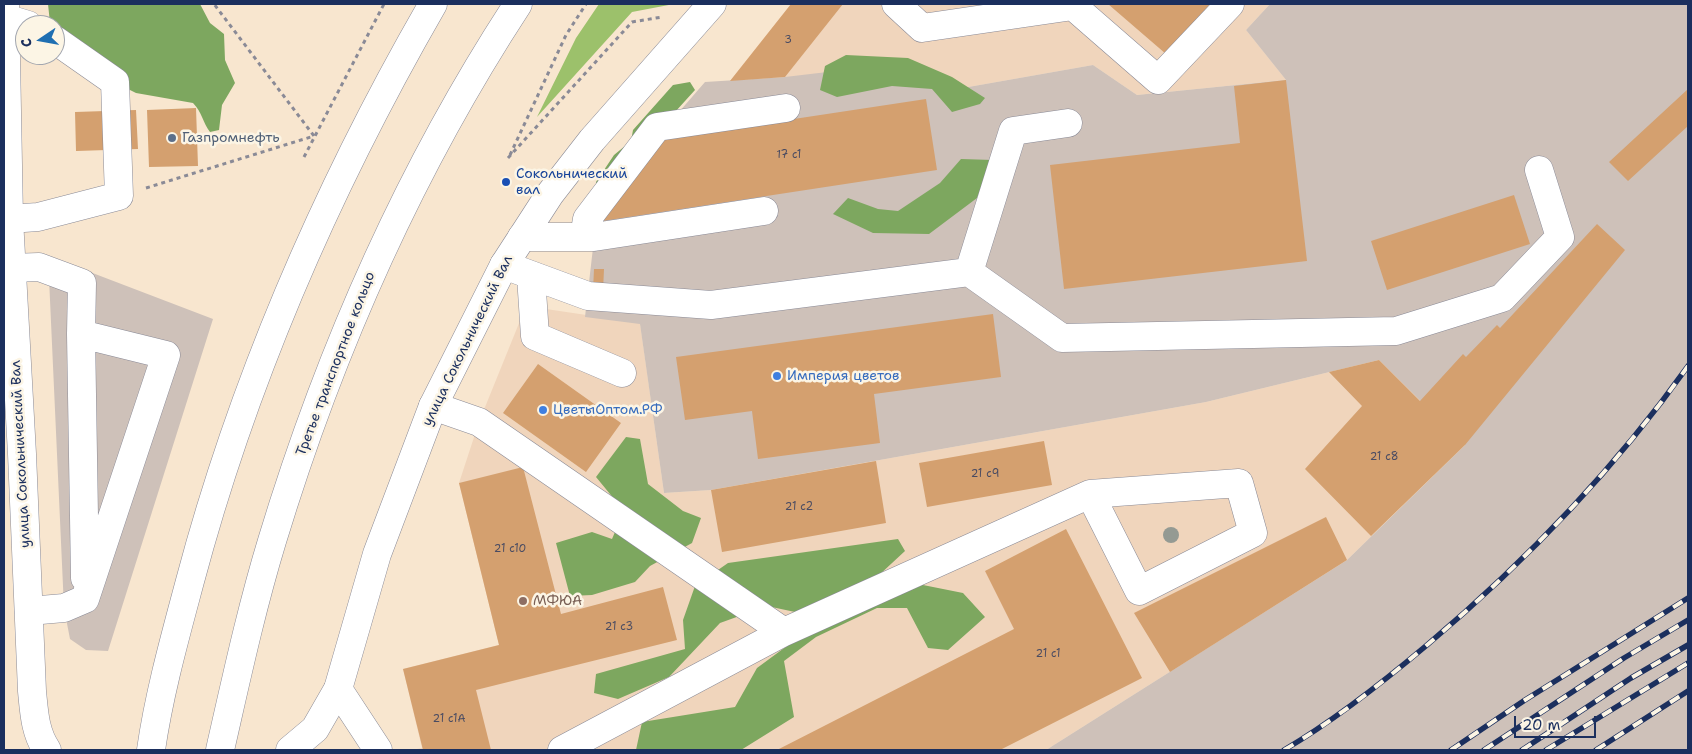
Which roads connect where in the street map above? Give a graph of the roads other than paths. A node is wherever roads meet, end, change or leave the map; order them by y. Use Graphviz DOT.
graph roads {
  1 [pos="433,4"];
  2 [pos="712,4"];
  3 [pos="896,4"];
  4 [pos="1230,4"];
  5 [pos="518,8"];
  6 [pos="688,15"];
  7 [pos="13,16"];
  8 [pos="65,47"];
  9 [pos="786,108"];
  10 [pos="1068,122"];
  11 [pos="1539,170"];
  12 [pos="7,203"];
  13 [pos="764,211"];
  14 [pos="522,237"];
  15 [pos="584,237"];
  16 [pos="504,266"];
  17 [pos="11,268"];
  18 [pos="969,272"];
  19 [pos="531,276"];
  20 [pos="81,334"];
  21 [pos="622,374"];
  22 [pos="433,406"];
  23 [pos="1090,494"];
  24 [pos="86,600"];
  25 [pos="29,611"];
  26 [pos="784,632"];
  27 [pos="338,689"];
  28 [pos="42,747"];
  29 [pos="151,750"];
  30 [pos="220,750"];
  31 [pos="290,750"];
  32 [pos="378,750"];
  33 [pos="562,750"];
  1 -- 29 [label="main road"];
  2 -- 6 [label="main road, улица Сокольнический Вал"];
  3 -- 4 [label="main road"];
  5 -- 30 [label="main road, Третье транспортное кольцо"];
  6 -- 14 [label="main road, улица Сокольнический Вал"];
  7 -- 12 [label="main road, улица Сокольнический Вал"];
  8 -- 12 [label="main road"];
  9 -- 15 [label="main road"];
  10 -- 18 [label="main road"];
  11 -- 18 [label="main road"];
  12 -- 17 [label="main road, улица Сокольнический Вал"];
  13 -- 15 [label="main road"];
  14 -- 15 [label="main road"];
  14 -- 16 [label="main road, улица Сокольнический Вал"];
  16 -- 19 [label="main road"];
  16 -- 22 [label="main road, улица Сокольнический Вал"];
  17 -- 20 [label="main road"];
  17 -- 25 [label="main road, улица Сокольнический Вал"];
  18 -- 19 [label="main road"];
  19 -- 21 [label="main road"];
  20 -- 24 [label="main road"];
  20 -- 24 [label="main road"];
  22 -- 26 [label="main road"];
  22 -- 27 [label="main road, улица Сокольнический Вал"];
  23 -- 23 [label="main road"];
  23 -- 26 [label="main road"];
  24 -- 25 [label="main road"];
  25 -- 28 [label="main road, улица Сокольнический Вал"];
  26 -- 33 [label="main road"];
  27 -- 31 [label="main road, улица Сокольнический Вал"];
  27 -- 32 [label="main road"];
}
